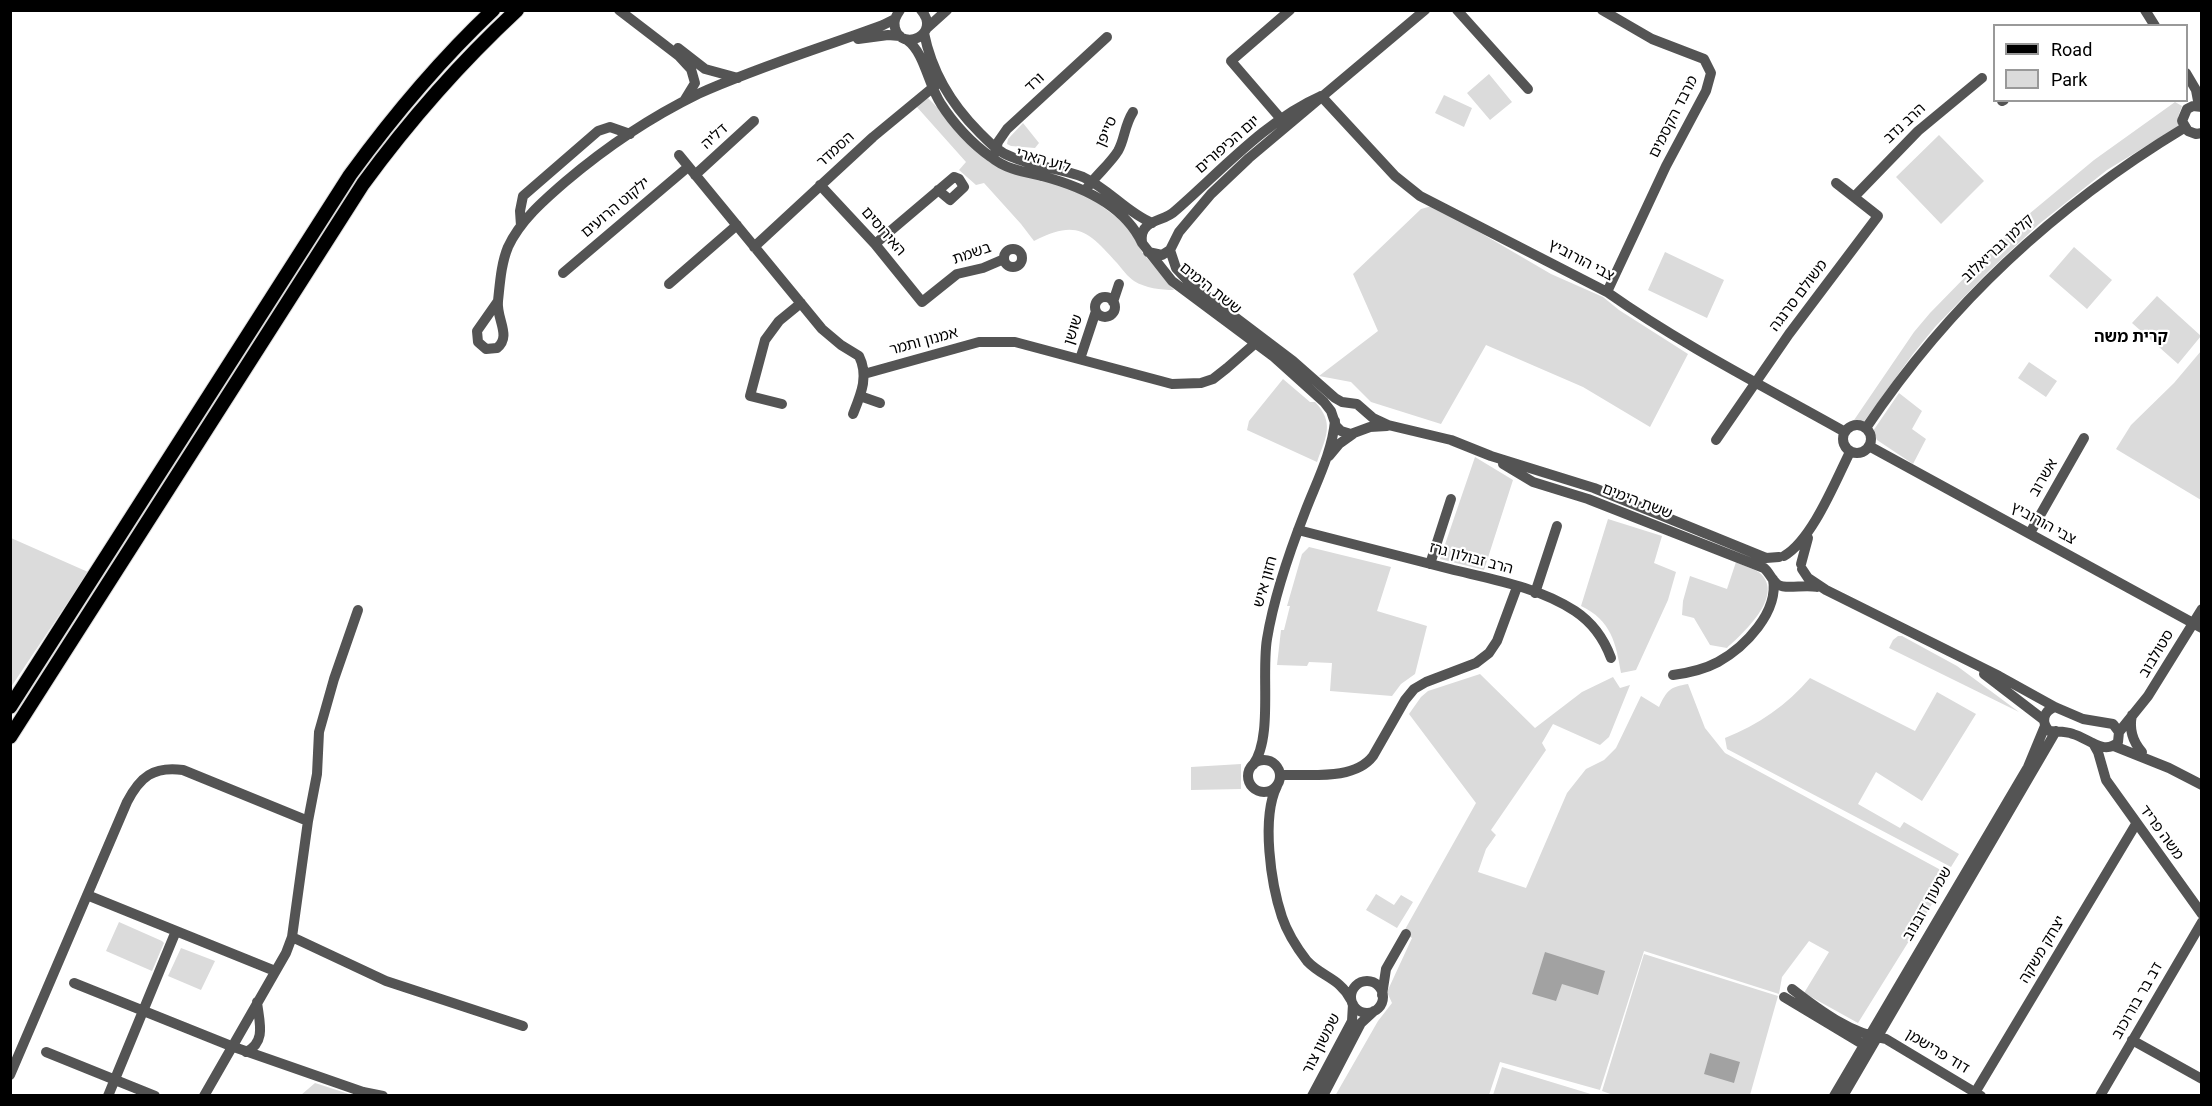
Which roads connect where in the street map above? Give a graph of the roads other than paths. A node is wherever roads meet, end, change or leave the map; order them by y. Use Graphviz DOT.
graph roads {
  1 [pos="493,10"];
  2 [pos="517,10"];
  3 [pos="619,10"];
  4 [pos="631,10"];
  5 [pos="921,10"];
  6 [pos="947,10"];
  7 [pos="1290,10"];
  8 [pos="1425,10"];
  9 [pos="1457,10"];
  10 [pos="1602,10"];
  11 [pos="2145,10"];
  12 [pos="897,13"];
  13 [pos="2154,24"];
  14 [pos="925,31"];
  15 [pos="1107,37"];
  16 [pos="903,38"];
  17 [pos="846,39"];
  18 [pos="2188,75"];
  19 [pos="738,78"];
  20 [pos="1982,78"];
  21 [pos="937,84"];
  22 [pos="1528,89"];
  23 [pos="1321,96"];
  24 [pos="683,102"];
  25 [pos="2200,106"];
  26 [pos="1133,112"];
  27 [pos="1281,119"];
  28 [pos="754,121"];
  29 [pos="2184,128"];
  30 [pos="2202,133"];
  31 [pos="630,134"];
  32 [pos="994,154"];
  33 [pos="679,155"];
  34 [pos="692,171"];
  35 [pos="1836,183"];
  36 [pos="820,185"];
  37 [pos="1088,186"];
  38 [pos="938,190"];
  39 [pos="1854,197"];
  40 [pos="1155,222"];
  41 [pos="737,225"];
  42 [pos="521,226"];
  43 [pos="875,243"];
  44 [pos="1172,244"];
  45 [pos="754,247"];
  46 [pos="1144,247"];
  47 [pos="1004,259"];
  48 [pos="563,273"];
  49 [pos="669,284"];
  50 [pos="1119,284"];
  51 [pos="1607,292"];
  52 [pos="498,301"];
  53 [pos="922,302"];
  54 [pos="801,303"];
  55 [pos="1259,340"];
  56 [pos="1080,359"];
  57 [pos="864,374"];
  58 [pos="1755,382"];
  59 [pos="860,396"];
  60 [pos="1347,402"];
  61 [pos="880,403"];
  62 [pos="782,404"];
  63 [pos="1363,409"];
  64 [pos="854,414"];
  65 [pos="1334,420"];
  66 [pos="1391,426"];
  67 [pos="1866,428"];
  68 [pos="1356,432"];
  69 [pos="1845,432"];
  70 [pos="2084,438"];
  71 [pos="1716,440"];
  72 [pos="1869,446"];
  73 [pos="1850,452"];
  74 [pos="1491,456"];
  75 [pos="1323,467"];
  76 [pos="1451,499"];
  77 [pos="1813,523"];
  78 [pos="1557,526"];
  79 [pos="1298,530"];
  80 [pos="2030,533"];
  81 [pos="1781,557"];
  82 [pos="1430,564"];
  83 [pos="1801,566"];
  84 [pos="1772,578"];
  85 [pos="1792,586"];
  86 [pos="1516,587"];
  87 [pos="1826,590"];
  88 [pos="1535,593"];
  89 [pos="1771,603"];
  90 [pos="2202,609"];
  91 [pos="358,610"];
  92 [pos="2197,626"];
  93 [pos="1611,658"];
  94 [pos="1972,664"];
  95 [pos="1673,675"];
  96 [pos="10,707"];
  97 [pos="2055,707"];
  98 [pos="1264,711"];
  99 [pos="2134,714"];
  100 [pos="2044,723"];
  101 [pos="2056,731"];
  102 [pos="10,736"];
  103 [pos="2115,737"];
  104 [pos="2093,743"];
  105 [pos="2142,752"];
  106 [pos="1253,765"];
  107 [pos="2101,767"];
  108 [pos="2169,768"];
  109 [pos="1278,775"];
  110 [pos="2202,784"];
  111 [pos="1255,789"];
  112 [pos="308,821"];
  113 [pos="1269,823"];
  114 [pos="2136,824"];
  115 [pos="87,895"];
  116 [pos="2202,914"];
  117 [pos="2202,922"];
  118 [pos="176,931"];
  119 [pos="1406,934"];
  120 [pos="292,937"];
  121 [pos="1386,969"];
  122 [pos="275,972"];
  123 [pos="1332,978"];
  124 [pos="1364,981"];
  125 [pos="74,983"];
  126 [pos="1788,993"];
  127 [pos="1382,995"];
  128 [pos="257,1002"];
  129 [pos="1352,1002"];
  130 [pos="143,1011"];
  131 [pos="1374,1011"];
  132 [pos="523,1026"];
  133 [pos="1870,1040"];
  134 [pos="2132,1041"];
  135 [pos="231,1047"];
  136 [pos="46,1052"];
  137 [pos="246,1052"];
  138 [pos="10,1075"];
  139 [pos="114,1079"];
  140 [pos="2202,1079"];
  141 [pos="362,1094"];
  142 [pos="1976,1094"];
  143 [pos="108,1095"];
  144 [pos="155,1095"];
  145 [pos="204,1095"];
  146 [pos="383,1095"];
  147 [pos="1312,1095"];
  148 [pos="1323,1095"];
  149 [pos="1834,1095"];
  150 [pos="1843,1095"];
  151 [pos="2100,1095"];
  1 -- 96 [label="main road"];
  2 -- 102 [label="main road"];
  3 -- 24 [label="street"];
  4 -- 19 [label="street"];
  5 -- 14 [label="street, לוע הארי"];
  6 -- 14 [label="street"];
  7 -- 27 [label="street"];
  8 -- 23 [label="street, יום הכיפורים"];
  9 -- 22 [label="street"];
  10 -- 51 [label="street, מרבד הקסמים"];
  11 -- 13 [label="street"];
  12 -- 16 [label="street, לוע הארי"];
  12 -- 17 [label="street"];
  14 -- 16 [label="street"];
  14 -- 21 [label="street, לוע הארי"];
  15 -- 32 [label="street, ורד"];
  16 -- 17 [label="street"];
  16 -- 21 [label="street, לוע הארי"];
  17 -- 19 [label="street"];
  18 -- 25 [label="street"];
  19 -- 24 [label="street"];
  20 -- 39 [label="street, הרב נדב"];
  21 -- 32 [label="street, לוע הארי"];
  21 -- 36 [label="street, הסמדר"];
  23 -- 27 [label="street, יום הכיפורים"];
  23 -- 44 [label="street, יום הכיפורים"];
  23 -- 51 [label="street, צבי הורוביץ"];
  24 -- 31 [label="street"];
  25 -- 29 [label="street"];
  26 -- 37 [label="street, סייפן"];
  27 -- 40 [label="street, יום הכיפורים"];
  28 -- 34 [label="street, דליה"];
  29 -- 30 [label="street"];
  29 -- 67 [label="street, קלמן גבריאלוב"];
  31 -- 42 [label="street"];
  31 -- 42 [label="street"];
  32 -- 37 [label="street, לוע הארי"];
  33 -- 34 [label="street"];
  34 -- 41 [label="street"];
  34 -- 48 [label="street, ילקוט הרועים"];
  35 -- 39 [label="street, משולם סרנגה"];
  36 -- 43 [label="street, האירוסים"];
  36 -- 45 [label="street, הסמדר"];
  37 -- 40 [label="street, לוע הארי"];
  37 -- 46 [label="street, לוע הארי"];
  38 -- 43 [label="street"];
  39 -- 58 [label="street, משולם סרנגה"];
  40 -- 44 [label="street"];
  40 -- 46 [label="street"];
  41 -- 45 [label="street"];
  41 -- 49 [label="street"];
  42 -- 52 [label="street"];
  43 -- 53 [label="street, האירוסים"];
  44 -- 46 [label="street"];
  44 -- 55 [label="street, ששת הימים"];
  45 -- 54 [label="street"];
  46 -- 55 [label="street, ששת הימים"];
  47 -- 53 [label="street, בשמת"];
  50 -- 56 [label="street, שושן"];
  51 -- 58 [label="street, צבי הורוביץ"];
  54 -- 57 [label="street"];
  54 -- 62 [label="street"];
  55 -- 56 [label="street, אמנון ותמר"];
  55 -- 60 [label="street, ששת הימים"];
  55 -- 65 [label="street, ששת הימים"];
  56 -- 57 [label="street, אמנון ותמר"];
  57 -- 59 [label="street"];
  58 -- 69 [label="street, צבי הורוביץ"];
  58 -- 71 [label="street, משולם סרנגה"];
  59 -- 61 [label="street"];
  59 -- 64 [label="street"];
  60 -- 63 [label="street"];
  60 -- 65 [label="street"];
  63 -- 66 [label="street, ששת הימים"];
  63 -- 68 [label="street"];
  65 -- 68 [label="street"];
  65 -- 75 [label="street, חזון איש"];
  66 -- 68 [label="street, ששת הימים"];
  66 -- 74 [label="street, ששת הימים"];
  67 -- 69 [label="street"];
  67 -- 72 [label="street"];
  68 -- 75 [label="street, חזון איש"];
  69 -- 73 [label="street"];
  70 -- 80 [label="street, אשרוב"];
  72 -- 73 [label="street"];
  72 -- 80 [label="street, צבי הורוביץ"];
  73 -- 77 [label="street"];
  74 -- 81 [label="street, ששת הימים"];
  74 -- 84 [label="street, ששת הימים"];
  75 -- 79 [label="street, חזון איש"];
  76 -- 82 [label="street"];
  77 -- 81 [label="street"];
  77 -- 83 [label="street"];
  78 -- 88 [label="street"];
  79 -- 82 [label="street, הרב זבולון גרז"];
  79 -- 98 [label="street, חזון איש"];
  80 -- 92 [label="street, צבי הורוביץ"];
  81 -- 83 [label="street"];
  81 -- 84 [label="street"];
  82 -- 86 [label="street, הרב זבולון גרז"];
  83 -- 85 [label="street"];
  83 -- 87 [label="street"];
  84 -- 85 [label="street"];
  84 -- 89 [label="street"];
  85 -- 87 [label="street"];
  85 -- 89 [label="street"];
  86 -- 88 [label="street, הרב זבולון גרז"];
  86 -- 109 [label="street"];
  87 -- 94 [label="street"];
  88 -- 93 [label="street, הרב זבולון גרז"];
  89 -- 95 [label="street"];
  90 -- 92 [label="street, סטולבוב"];
  91 -- 112 [label="street"];
  92 -- 99 [label="street, סטולבוב"];
  94 -- 97 [label="street"];
  94 -- 100 [label="street"];
  97 -- 100 [label="street, שמעון דובנוב"];
  97 -- 103 [label="street"];
  98 -- 106 [label="street, חזון איש"];
  98 -- 109 [label="street, חזון איש"];
  99 -- 103 [label="street, סטולבוב"];
  99 -- 105 [label="street"];
  100 -- 101 [label="street"];
  100 -- 133 [label="street, שמעון דובנוב"];
  101 -- 104 [label="street"];
  101 -- 133 [label="street, שמעון דובנוב"];
  103 -- 104 [label="street"];
  103 -- 105 [label="street"];
  103 -- 107 [label="street"];
  103 -- 108 [label="street"];
  104 -- 107 [label="street, משה פריד"];
  105 -- 108 [label="street"];
  106 -- 109 [label="street"];
  106 -- 111 [label="street"];
  107 -- 114 [label="street, משה פריד"];
  108 -- 110 [label="street"];
  109 -- 111 [label="street"];
  109 -- 113 [label="street"];
  111 -- 113 [label="street"];
  112 -- 115 [label="street"];
  112 -- 120 [label="street"];
  113 -- 123 [label="street"];
  114 -- 116 [label="street, משה פריד"];
  114 -- 142 [label="street, יצחק משקה"];
  115 -- 118 [label="street"];
  115 -- 138 [label="street"];
  117 -- 134 [label="street, דב בר בורוכוב"];
  118 -- 122 [label="street"];
  118 -- 130 [label="street"];
  119 -- 121 [label="street"];
  120 -- 122 [label="street"];
  120 -- 132 [label="street"];
  121 -- 124 [label="street"];
  121 -- 127 [label="street"];
  122 -- 128 [label="street"];
  123 -- 124 [label="street"];
  123 -- 129 [label="street"];
  124 -- 127 [label="street"];
  124 -- 129 [label="street"];
  125 -- 130 [label="street"];
  126 -- 133 [label="street, דוד פרישמן"];
  127 -- 131 [label="street"];
  128 -- 135 [label="street"];
  128 -- 137 [label="street"];
  129 -- 131 [label="street"];
  129 -- 147 [label="street, שמשון צור"];
  130 -- 135 [label="street"];
  130 -- 139 [label="street"];
  131 -- 148 [label="street, שמשון צור"];
  133 -- 142 [label="street, דוד פרישמן"];
  133 -- 149 [label="street, שמעון דובנוב"];
  133 -- 150 [label="street, שמעון דובנוב"];
  134 -- 140 [label="street"];
  134 -- 151 [label="street, דב בר בורוכוב"];
  135 -- 137 [label="street"];
  135 -- 145 [label="street"];
  136 -- 139 [label="street"];
  137 -- 141 [label="street"];
  139 -- 143 [label="street"];
  139 -- 144 [label="street"];
  141 -- 146 [label="street"];
}
